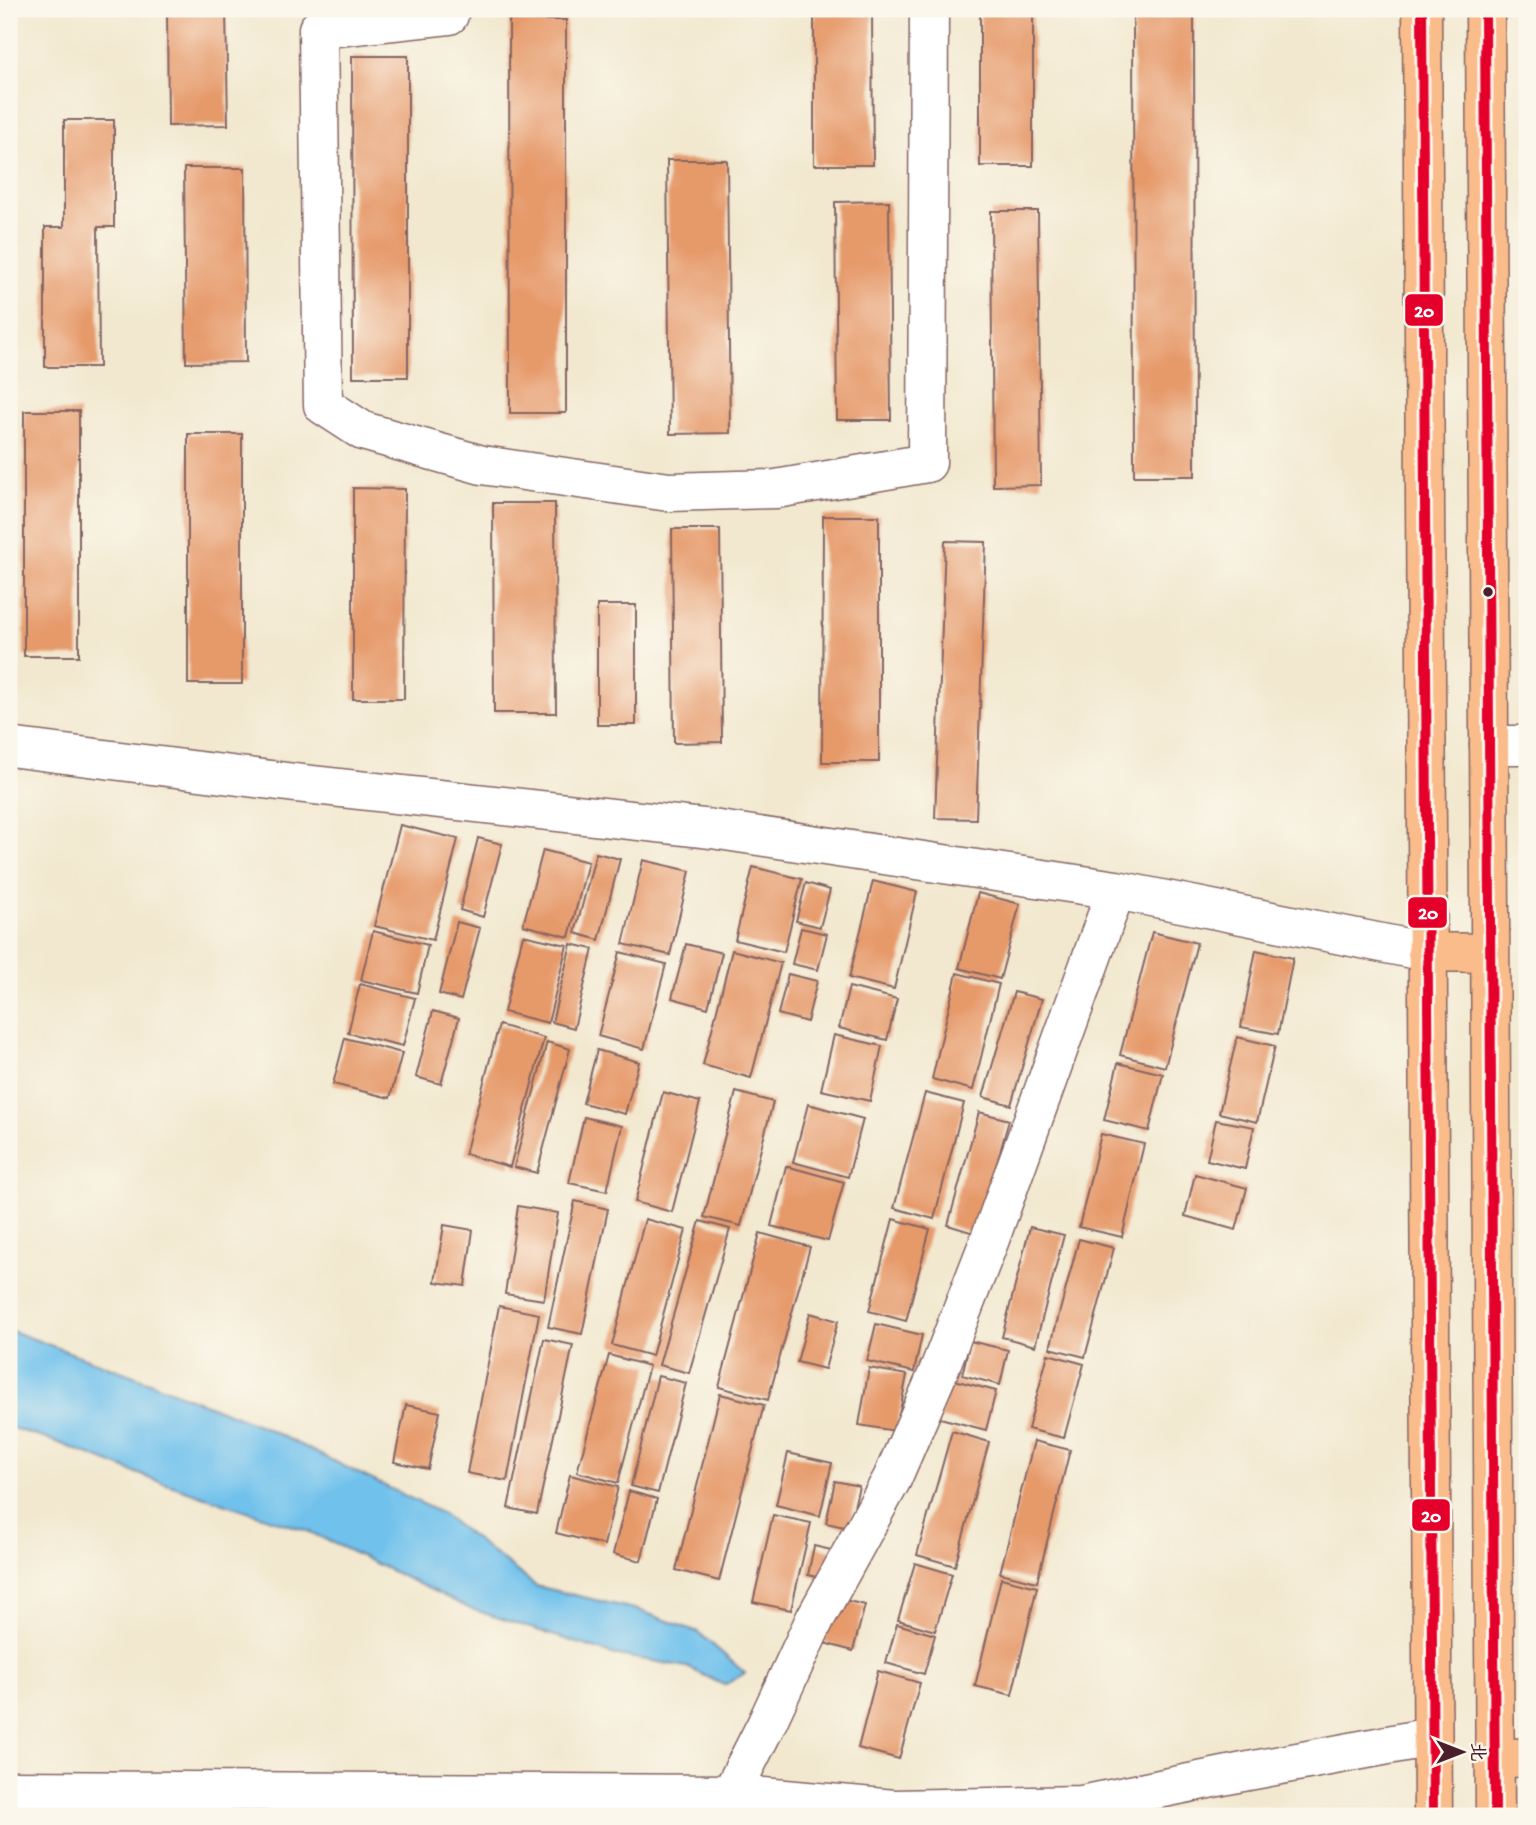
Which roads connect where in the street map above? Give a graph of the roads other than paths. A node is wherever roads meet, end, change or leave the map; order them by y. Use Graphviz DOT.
graph roads {
  1 [pos="449,9"];
  2 [pos="929,9"];
  3 [pos="1422,9"];
  4 [pos="1485,9"];
  5 [pos="1527,745"];
  6 [pos="1489,746"];
  7 [pos="9,747"];
  8 [pos="1116,890"];
  9 [pos="1427,952"];
  10 [pos="1490,953"];
  11 [pos="1431,1737"];
  12 [pos="1511,1757"];
  13 [pos="9,1790"];
  14 [pos="727,1805"];
  15 [pos="1433,1816"];
  16 [pos="1495,1816"];
  1 -- 2 [label="street"];
  3 -- 9 [label="main road"];
  4 -- 6 [label="main road"];
  5 -- 6 [label="street"];
  6 -- 10 [label="main road"];
  7 -- 8 [label="street"];
  8 -- 9 [label="street"];
  8 -- 14 [label="street"];
  9 -- 10 [label="main road"];
  9 -- 11 [label="main road"];
  10 -- 12 [label="main road"];
  11 -- 14 [label="street"];
  11 -- 15 [label="main road"];
  12 -- 16 [label="main road"];
  13 -- 14 [label="street"];
}
